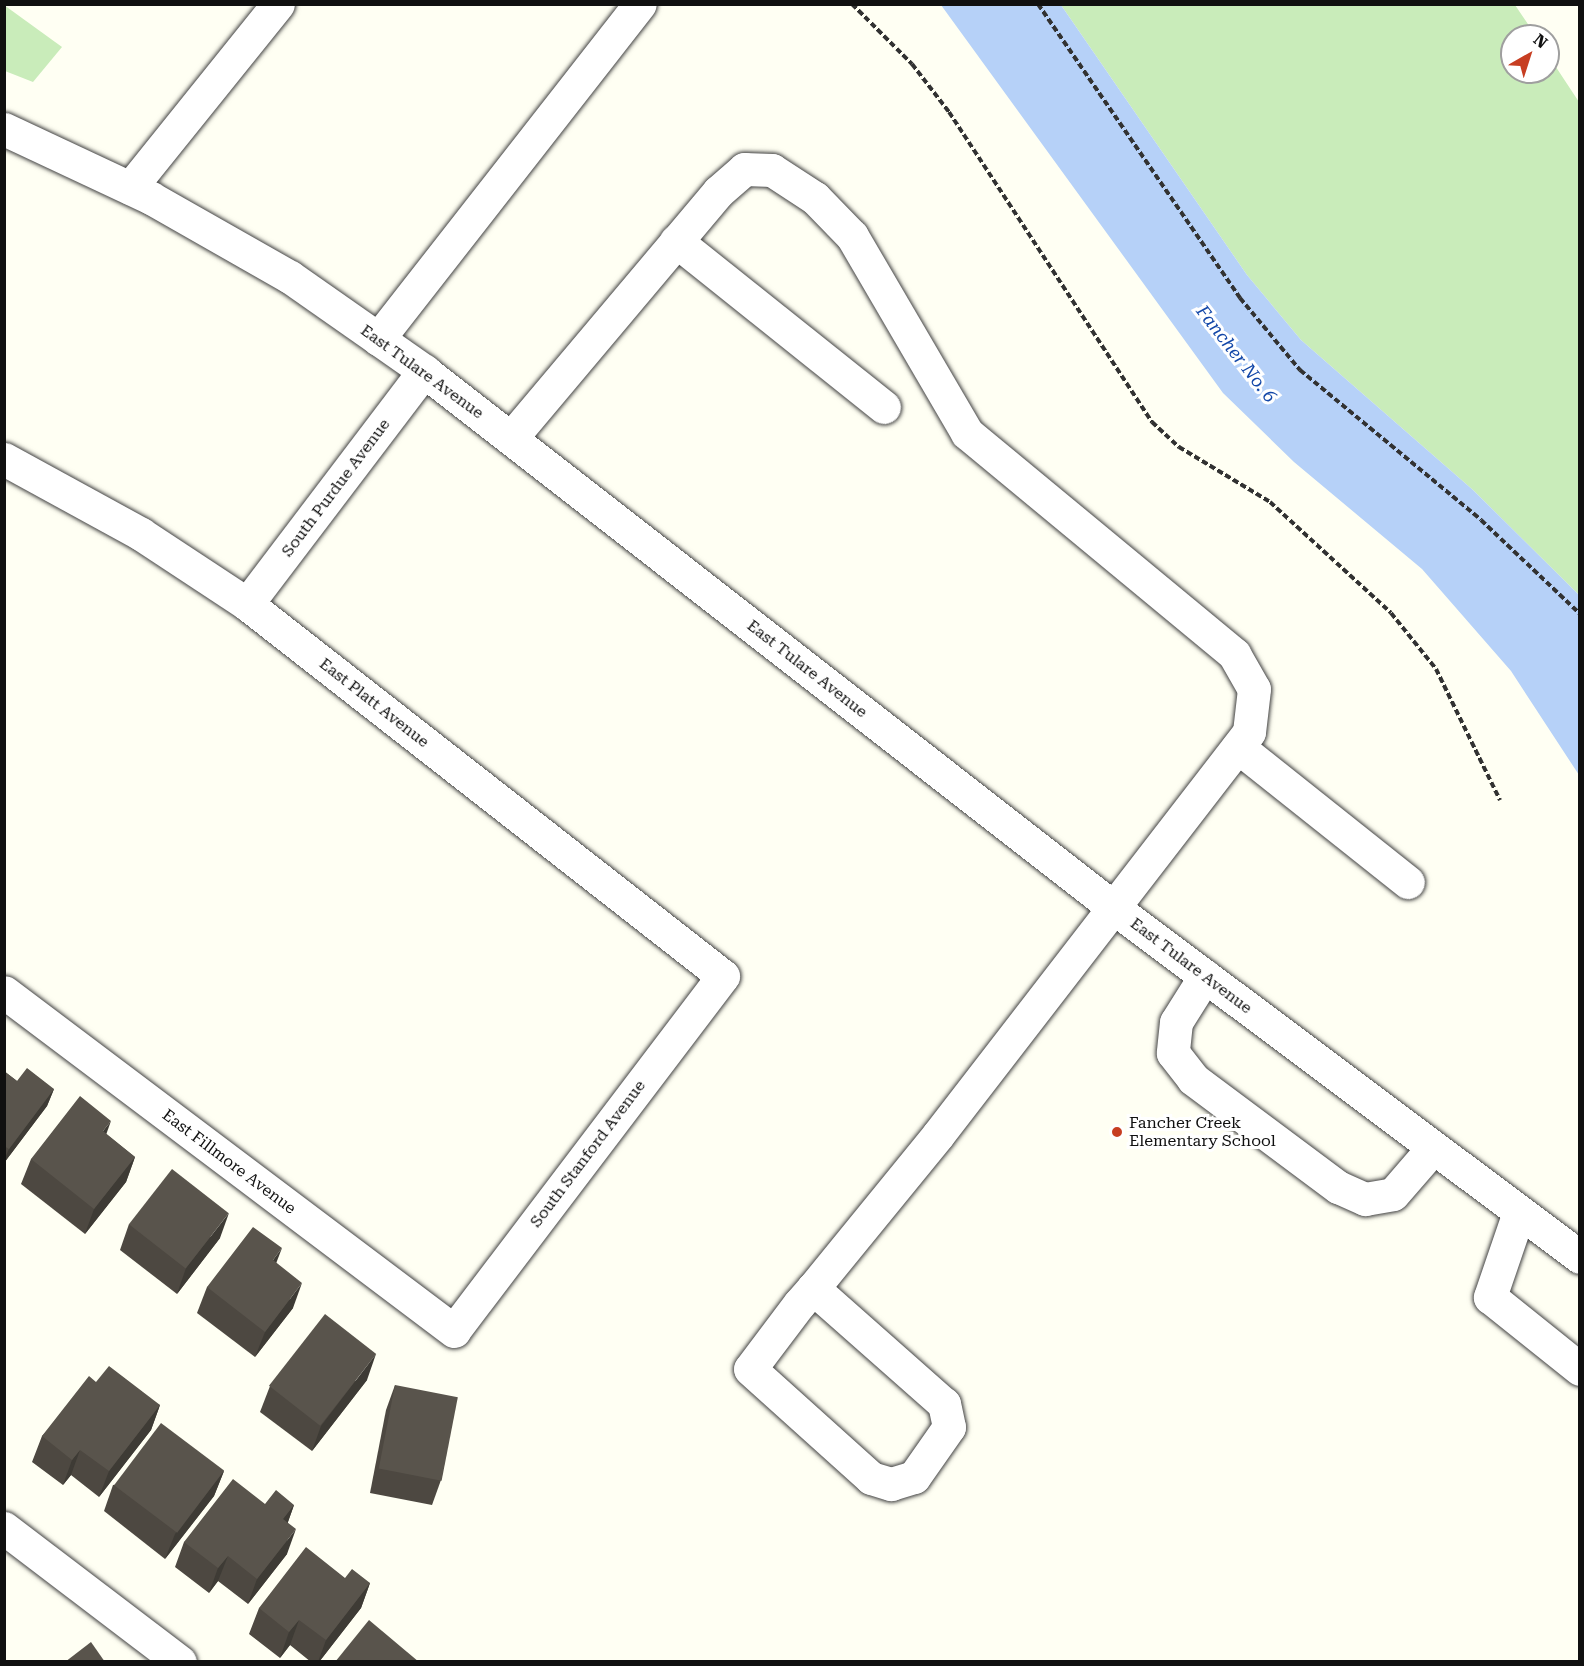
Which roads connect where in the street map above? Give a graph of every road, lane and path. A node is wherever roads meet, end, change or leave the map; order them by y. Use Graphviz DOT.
graph roads {
  1 [pos="278,4"];
  2 [pos="640,4"];
  3 [pos="852,4"];
  4 [pos="1038,4"];
  5 [pos="4,129"];
  6 [pos="130,188"];
  7 [pos="676,242"];
  8 [pos="378,339"];
  9 [pos="424,371"];
  10 [pos="884,407"];
  11 [pos="511,438"];
  12 [pos="4,459"];
  13 [pos="248,604"];
  14 [pos="1580,614"];
  15 [pos="1238,747"];
  16 [pos="1500,800"];
  17 [pos="1408,882"];
  18 [pos="1114,908"];
  19 [pos="723,976"];
  20 [pos="1205,976"];
  21 [pos="4,992"];
  22 [pos="1432,1149"];
  23 [pos="1518,1215"];
  24 [pos="1580,1257"];
  25 [pos="813,1288"];
  26 [pos="454,1331"];
  27 [pos="1580,1369"];
  28 [pos="4,1528"];
  29 [pos="180,1662"];
  1 -- 6 [label="street"];
  2 -- 8 [label="street"];
  3 -- 16 [label="path"];
  4 -- 14 [label="path"];
  5 -- 6 [label="street, East Tulare Avenue"];
  6 -- 8 [label="street, East Tulare Avenue"];
  7 -- 10 [label="street"];
  7 -- 11 [label="street"];
  7 -- 15 [label="street"];
  8 -- 9 [label="street, East Tulare Avenue"];
  9 -- 11 [label="street, East Tulare Avenue"];
  9 -- 13 [label="street, South Purdue Avenue"];
  11 -- 18 [label="street, East Tulare Avenue"];
  12 -- 13 [label="street, East Platt Avenue"];
  13 -- 19 [label="street, East Platt Avenue"];
  15 -- 17 [label="street"];
  15 -- 18 [label="street"];
  18 -- 20 [label="street, East Tulare Avenue"];
  18 -- 25 [label="street"];
  19 -- 26 [label="street, South Stanford Avenue"];
  20 -- 22 [label="street, East Tulare Avenue"];
  20 -- 22 [label="street"];
  21 -- 26 [label="street, East Fillmore Avenue"];
  22 -- 23 [label="street, East Tulare Avenue"];
  23 -- 24 [label="street, East Tulare Avenue"];
  23 -- 27 [label="street"];
  25 -- 25 [label="street"];
  28 -- 29 [label="street"];
}
